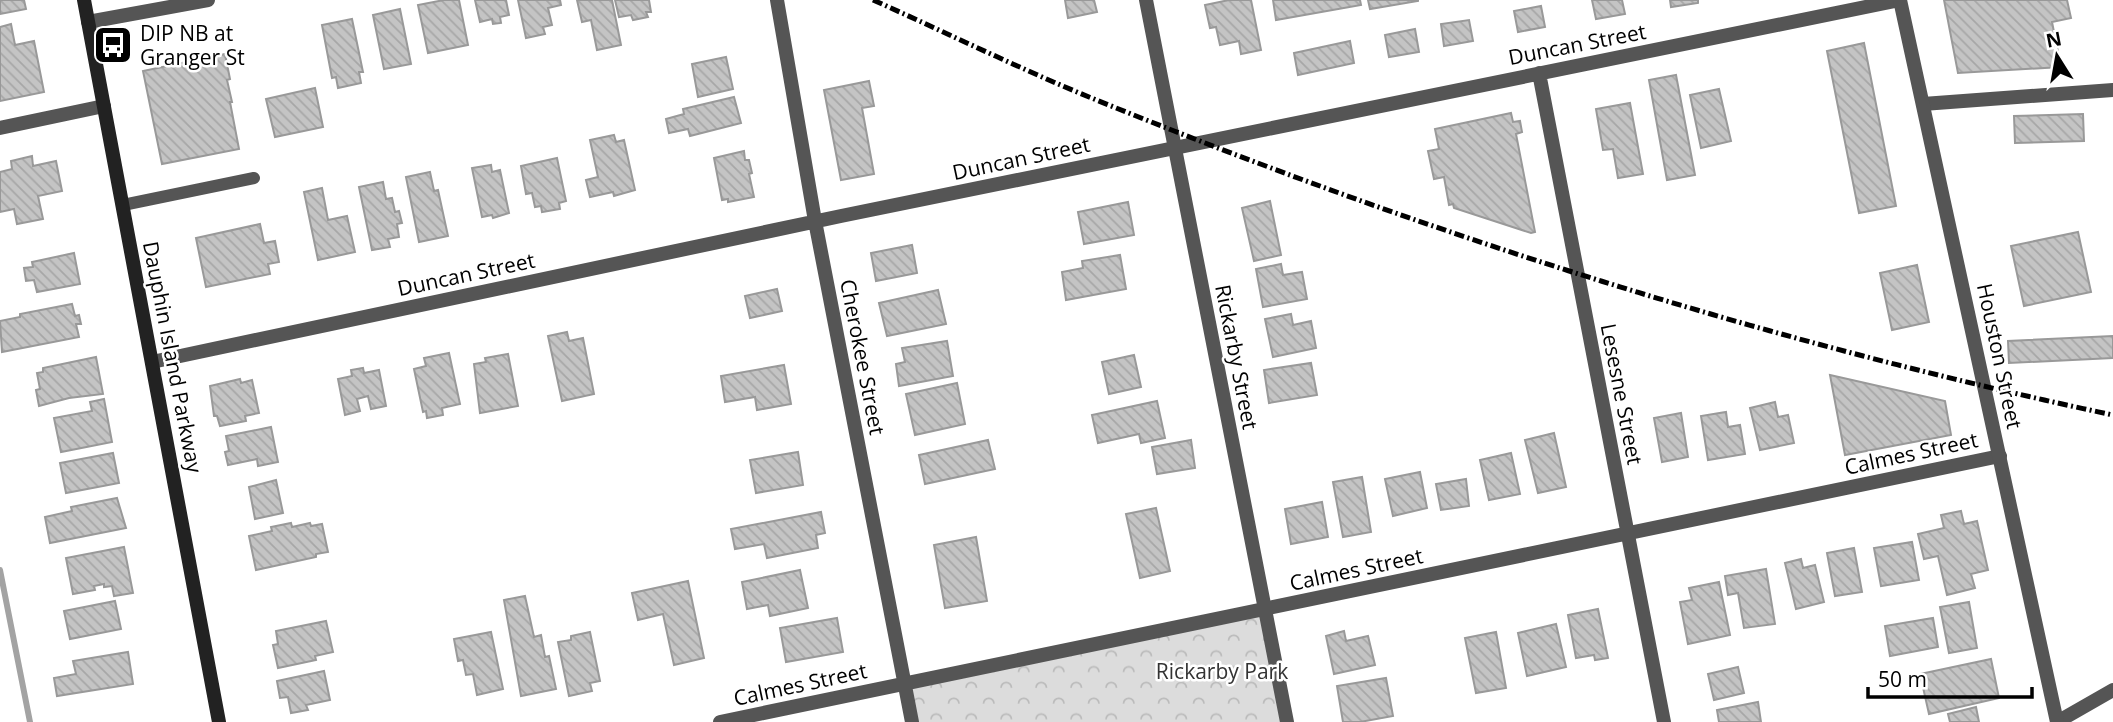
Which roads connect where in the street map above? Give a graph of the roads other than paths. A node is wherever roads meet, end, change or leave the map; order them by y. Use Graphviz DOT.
graph roads {
  1 [pos="83,0"];
  2 [pos="208,0"];
  3 [pos="764,0"];
  4 [pos="1146,0"];
  5 [pos="1900,0"];
  6 [pos="778,4"];
  7 [pos="88,22"];
  8 [pos="1539,73"];
  9 [pos="2113,90"];
  10 [pos="1923,104"];
  11 [pos="104,106"];
  12 [pos="0,128"];
  13 [pos="1175,148"];
  14 [pos="254,178"];
  15 [pos="123,205"];
  16 [pos="816,221"];
  17 [pos="152,362"];
  18 [pos="2000,456"];
  19 [pos="1628,533"];
  20 [pos="1265,609"];
  21 [pos="905,684"];
  22 [pos="2113,690"];
  23 [pos="219,722"];
  24 [pos="720,722"];
  25 [pos="912,722"];
  26 [pos="1287,722"];
  27 [pos="1664,722"];
  28 [pos="2057,722"];
  1 -- 7 [label="main road, Dauphin Island Parkway"];
  2 -- 7 [label="street"];
  3 -- 6 [label="street"];
  4 -- 13 [label="street, Rickarby Street"];
  5 -- 8 [label="street, Duncan Street"];
  5 -- 10 [label="street, Houston Street"];
  6 -- 16 [label="street, Cherokee Street"];
  7 -- 11 [label="main road, Dauphin Island Parkway"];
  8 -- 13 [label="street, Duncan Street"];
  8 -- 19 [label="street, Lesesne Street"];
  9 -- 10 [label="street"];
  10 -- 18 [label="street, Houston Street"];
  11 -- 12 [label="street"];
  11 -- 15 [label="main road, Dauphin Island Parkway"];
  13 -- 16 [label="street, Duncan Street"];
  13 -- 20 [label="street, Rickarby Street"];
  14 -- 15 [label="lane"];
  15 -- 17 [label="main road, Dauphin Island Parkway"];
  16 -- 17 [label="street, Duncan Street"];
  16 -- 21 [label="street, Cherokee Street"];
  17 -- 23 [label="main road, Dauphin Island Parkway"];
  18 -- 19 [label="street, Calmes Street"];
  18 -- 28 [label="street, Houston Street"];
  19 -- 20 [label="street, Calmes Street"];
  19 -- 27 [label="street, Lesesne Street"];
  20 -- 21 [label="street, Calmes Street"];
  20 -- 26 [label="street, Rickarby Street"];
  21 -- 24 [label="street, Calmes Street"];
  21 -- 25 [label="street, Cherokee Street"];
  22 -- 28 [label="street"];
}
